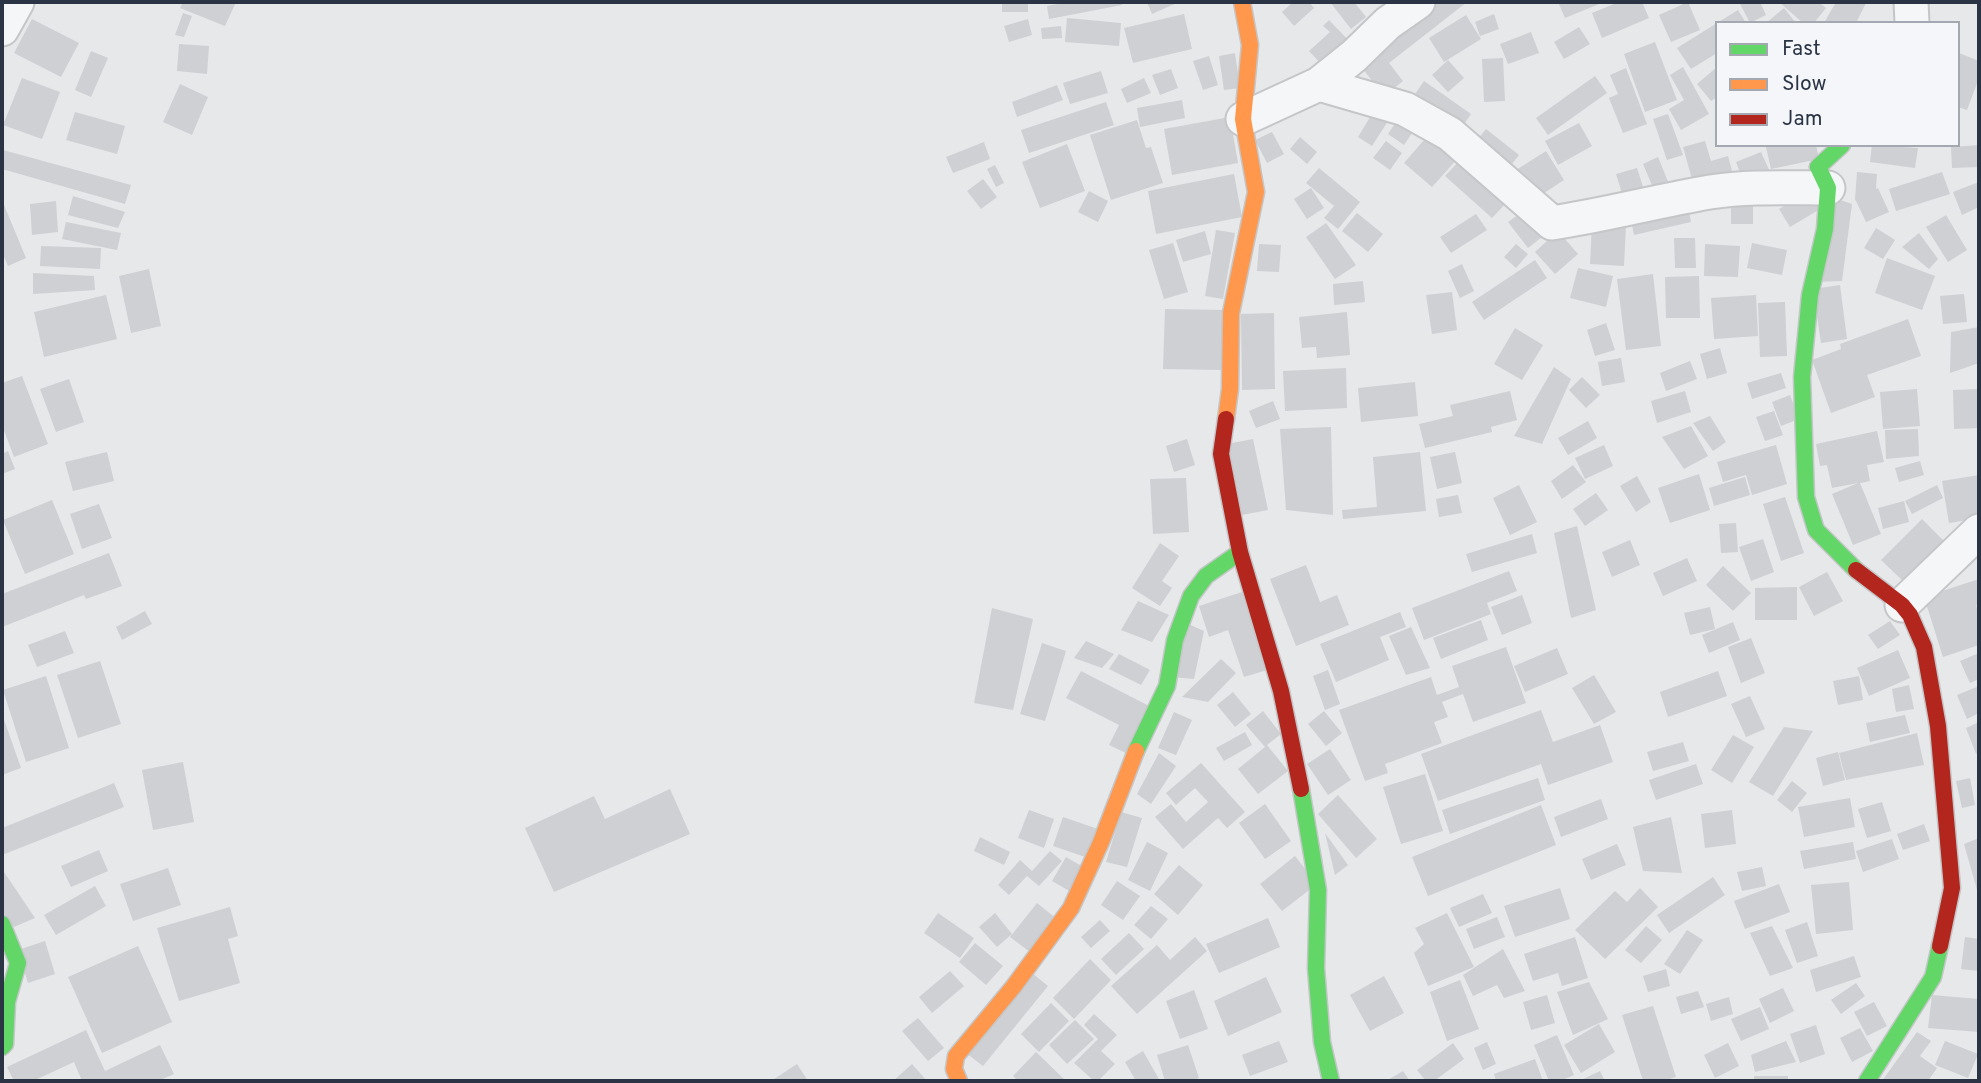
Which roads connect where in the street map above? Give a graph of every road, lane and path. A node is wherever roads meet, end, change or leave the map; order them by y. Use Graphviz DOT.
graph roads {
  1 [pos="17,2"];
  2 [pos="1242,2"];
  3 [pos="1418,2"];
  4 [pos="1911,2"];
  5 [pos="1912,21"];
  6 [pos="2,29"];
  7 [pos="1319,84"];
  8 [pos="1243,119"];
  9 [pos="1840,147"];
  10 [pos="1828,188"];
  11 [pos="1979,531"];
  12 [pos="1240,552"];
  13 [pos="1902,605"];
  14 [pos="2,924"];
  15 [pos="2,1047"];
  16 [pos="959,1081"];
  17 [pos="1331,1081"];
  18 [pos="1867,1081"];
  1 -- 6 [label="street"];
  2 -- 8 [label="street"];
  3 -- 7 [label="street"];
  4 -- 5 [label="street"];
  7 -- 8 [label="street"];
  7 -- 10 [label="street"];
  8 -- 12 [label="street"];
  9 -- 10 [label="street"];
  10 -- 13 [label="street"];
  11 -- 13 [label="street"];
  12 -- 16 [label="street"];
  12 -- 17 [label="street"];
  13 -- 18 [label="street"];
  14 -- 15 [label="street"];
}
